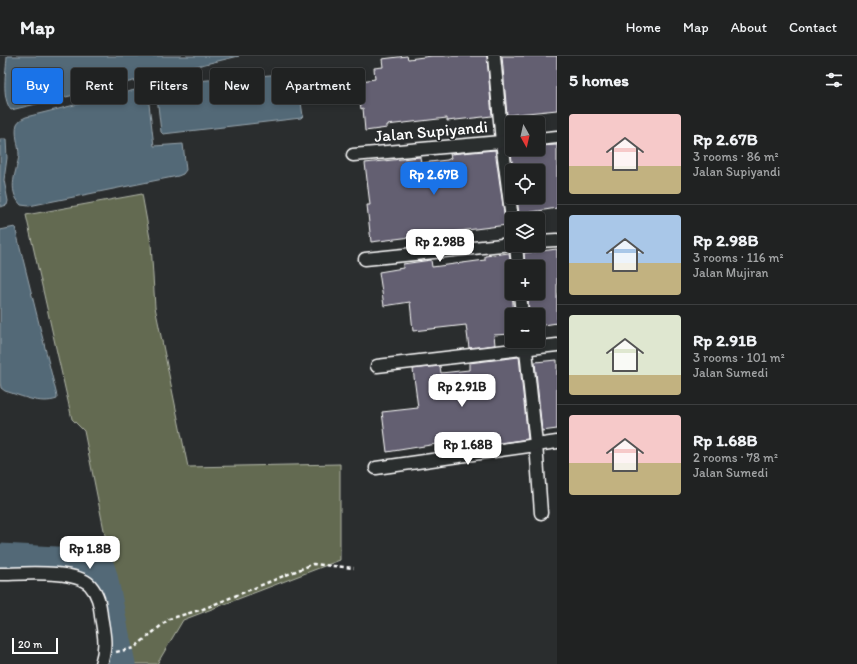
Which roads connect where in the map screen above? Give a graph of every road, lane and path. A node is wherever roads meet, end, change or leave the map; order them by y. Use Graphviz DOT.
graph roads {
  1 [pos="494,56"];
  2 [pos="505,129"];
  3 [pos="557,136"];
  4 [pos="545,137"];
  5 [pos="505,142"];
  6 [pos="353,155"];
  7 [pos="508,156"];
  8 [pos="512,212"];
  9 [pos="557,240"];
  10 [pos="545,241"];
  11 [pos="505,245"];
  12 [pos="365,259"];
  13 [pos="545,345"];
  14 [pos="557,345"];
  15 [pos="505,348"];
  16 [pos="525,348"];
  17 [pos="376,366"];
  18 [pos="557,442"];
  19 [pos="536,444"];
  20 [pos="376,468"];
  21 [pos="542,513"];
  22 [pos="354,568"];
  23 [pos="0,574"];
  24 [pos="111,652"];
  25 [pos="101,664"];
  1 -- 2 [label="street"];
  3 -- 4 [label="street"];
  5 -- 6 [label="street, Jalan Supiyandi"];
  7 -- 8 [label="street"];
  9 -- 10 [label="street"];
  11 -- 12 [label="street"];
  13 -- 14 [label="street"];
  15 -- 17 [label="street"];
  16 -- 19 [label="street"];
  18 -- 19 [label="street"];
  19 -- 20 [label="street"];
  19 -- 21 [label="street"];
  22 -- 24 [label="path"];
  23 -- 25 [label="street"];
}
